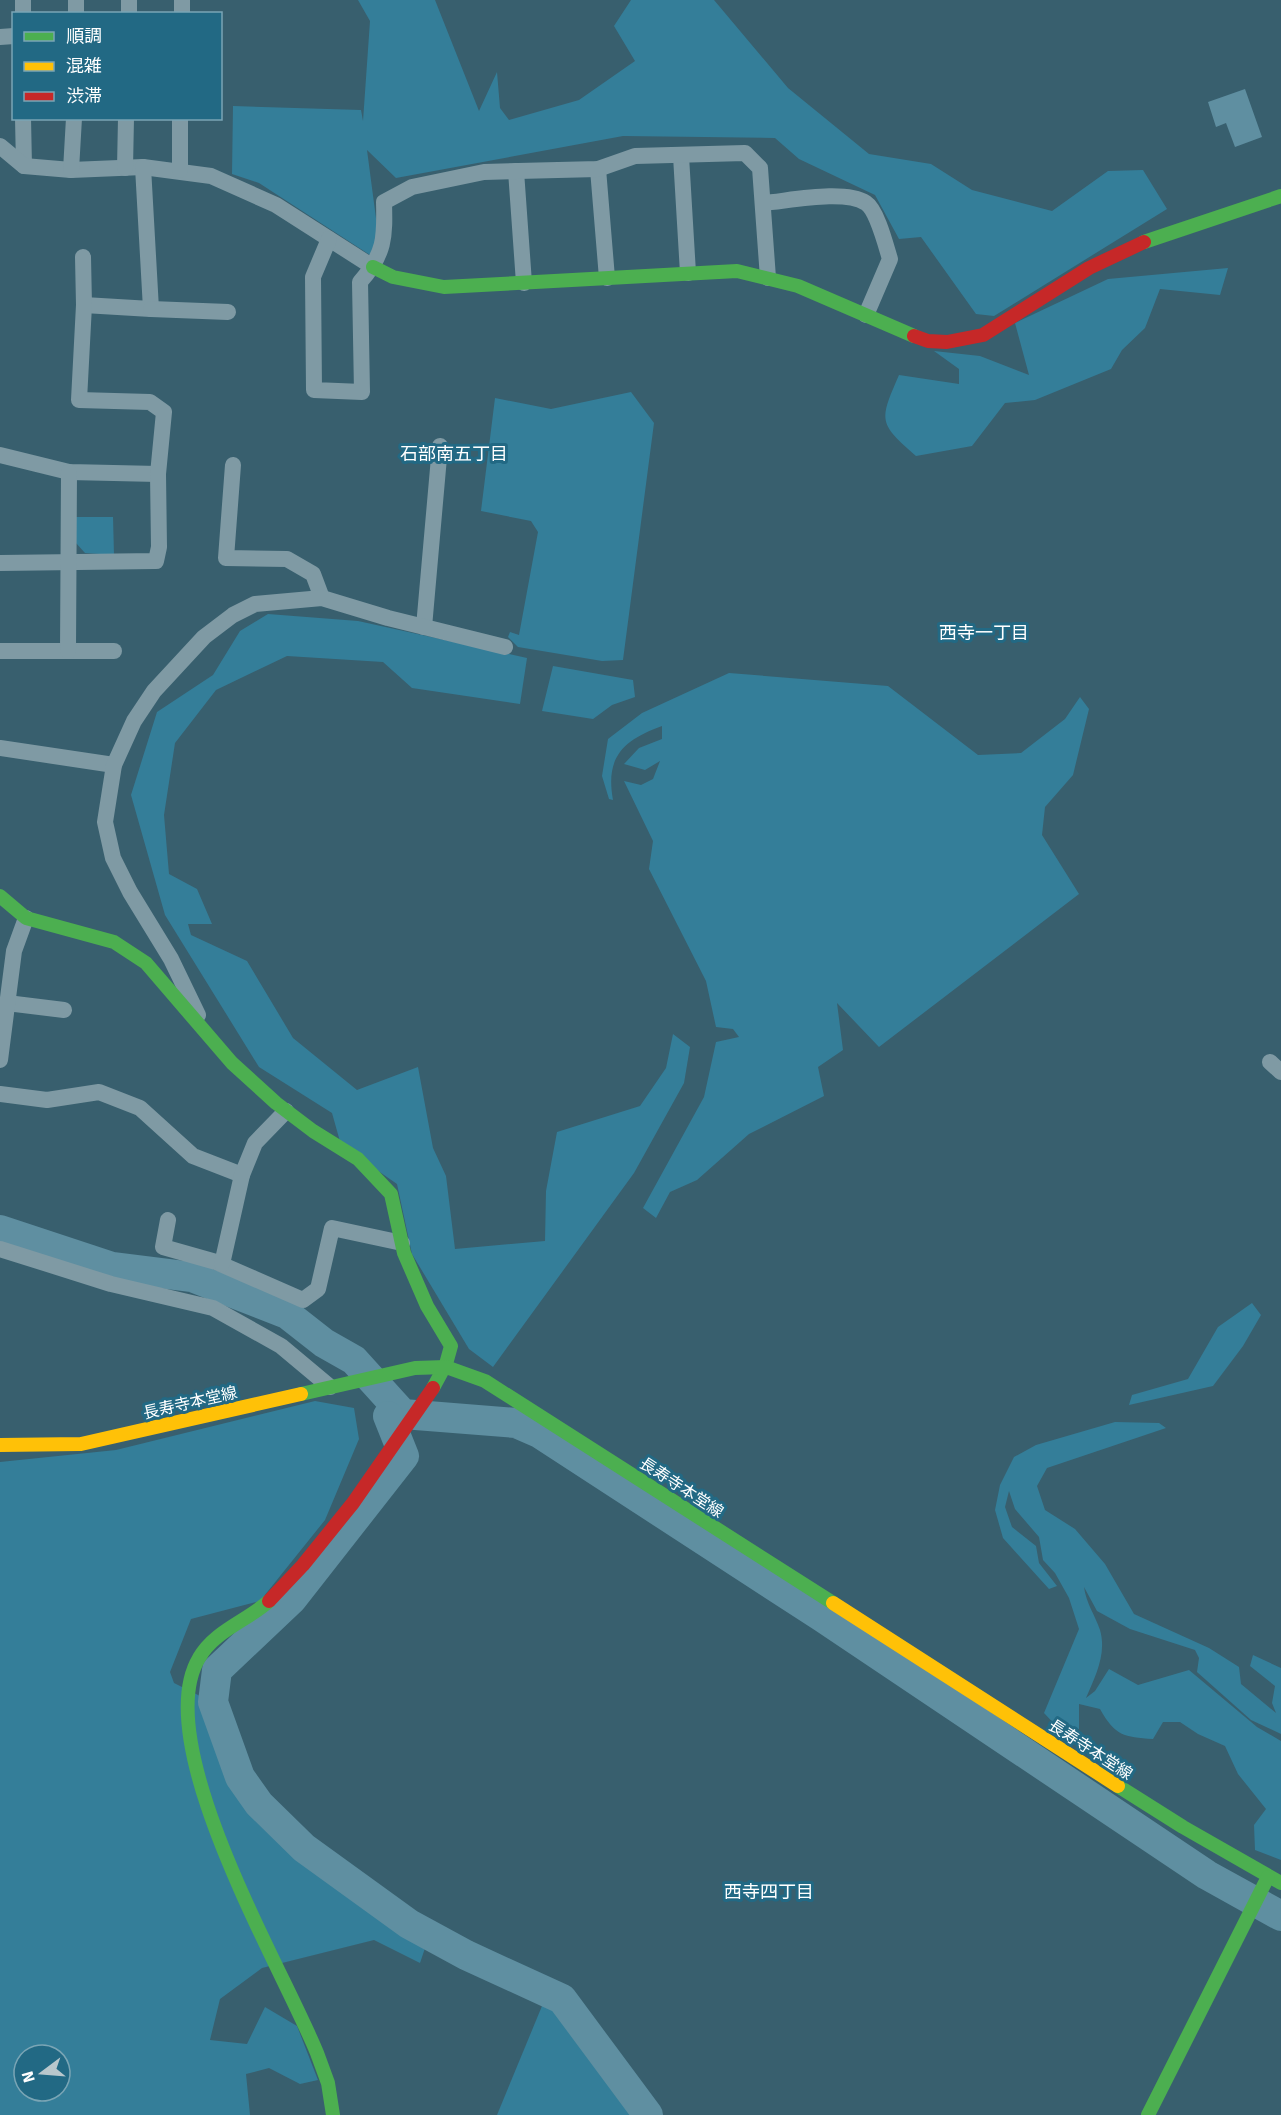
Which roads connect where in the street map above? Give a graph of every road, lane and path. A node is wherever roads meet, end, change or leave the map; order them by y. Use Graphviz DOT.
graph roads {
  1 [pos="23,120"];
  2 [pos="74,120"];
  3 [pos="126,120"];
  4 [pos="180,120"];
  5 [pos="0,146"];
  6 [pos="681,156"];
  7 [pos="24,166"];
  8 [pos="144,167"];
  9 [pos="125,168"];
  10 [pos="598,169"];
  11 [pos="71,170"];
  12 [pos="180,170"];
  13 [pos="516,171"];
  14 [pos="1281,196"];
  15 [pos="763,203"];
  16 [pos="329,239"];
  17 [pos="83,257"];
  18 [pos="373,267"];
  19 [pos="687,273"];
  20 [pos="607,278"];
  21 [pos="768,278"];
  22 [pos="524,283"];
  23 [pos="84,305"];
  24 [pos="151,309"];
  25 [pos="228,312"];
  26 [pos="866,315"];
  27 [pos="440,446"];
  28 [pos="0,455"];
  29 [pos="233,465"];
  30 [pos="69,472"];
  31 [pos="158,474"];
  32 [pos="67,562"];
  33 [pos="0,563"];
  34 [pos="322,598"];
  35 [pos="424,627"];
  36 [pos="505,647"];
  37 [pos="0,651"];
  38 [pos="68,651"];
  39 [pos="114,651"];
  40 [pos="0,748"];
  41 [pos="114,765"];
  42 [pos="4,902"];
  43 [pos="26,918"];
  44 [pos="8,1003"];
  45 [pos="64,1010"];
  46 [pos="209,1037"];
  47 [pos="0,1060"];
  48 [pos="0,1094"];
  49 [pos="286,1111"];
  50 [pos="242,1175"];
  51 [pos="168,1220"];
  52 [pos="402,1243"];
  53 [pos="0,1249"];
  54 [pos="222,1264"];
  55 [pos="446,1367"];
  56 [pos="330,1387"];
  57 [pos="0,1445"];
  58 [pos="1268,1877"];
  59 [pos="1281,1883"];
  60 [pos="333,2115"];
  61 [pos="1148,2115"];
  1 -- 7 [label="street"];
  2 -- 11 [label="street"];
  3 -- 9 [label="street"];
  4 -- 12 [label="street"];
  5 -- 7 [label="street"];
  6 -- 10 [label="street"];
  6 -- 15 [label="street"];
  6 -- 19 [label="street"];
  7 -- 11 [label="street"];
  8 -- 9 [label="street"];
  8 -- 12 [label="street"];
  8 -- 24 [label="street"];
  9 -- 11 [label="street"];
  10 -- 13 [label="street"];
  10 -- 20 [label="street"];
  12 -- 16 [label="street"];
  13 -- 18 [label="street"];
  13 -- 22 [label="street"];
  14 -- 26 [label="street"];
  15 -- 21 [label="street"];
  15 -- 26 [label="street"];
  16 -- 18 [label="street"];
  16 -- 18 [label="street"];
  17 -- 23 [label="street"];
  18 -- 22 [label="street"];
  19 -- 20 [label="street"];
  19 -- 21 [label="street"];
  20 -- 22 [label="street"];
  21 -- 26 [label="street"];
  23 -- 24 [label="street"];
  23 -- 31 [label="street"];
  24 -- 25 [label="street"];
  27 -- 35 [label="street"];
  28 -- 30 [label="street"];
  29 -- 34 [label="street"];
  30 -- 31 [label="street"];
  30 -- 32 [label="street"];
  31 -- 32 [label="street"];
  32 -- 33 [label="street"];
  32 -- 38 [label="street"];
  34 -- 35 [label="street"];
  34 -- 41 [label="street"];
  35 -- 36 [label="street"];
  37 -- 38 [label="street"];
  38 -- 39 [label="street"];
  40 -- 41 [label="street"];
  41 -- 46 [label="street"];
  42 -- 43 [label="street"];
  43 -- 44 [label="street"];
  43 -- 46 [label="street"];
  44 -- 45 [label="street"];
  44 -- 47 [label="street"];
  46 -- 49 [label="street"];
  48 -- 50 [label="street"];
  49 -- 50 [label="street"];
  49 -- 52 [label="street"];
  50 -- 54 [label="street"];
  51 -- 54 [label="street"];
  52 -- 54 [label="street"];
  52 -- 55 [label="street"];
  53 -- 56 [label="street"];
  55 -- 56 [label="street, 長寿寺本堂線"];
  55 -- 58 [label="street, 長寿寺本堂線"];
  55 -- 60 [label="street"];
  56 -- 57 [label="street, 長寿寺本堂線"];
  58 -- 59 [label="street, 長寿寺本堂線"];
  58 -- 61 [label="street"];
}
